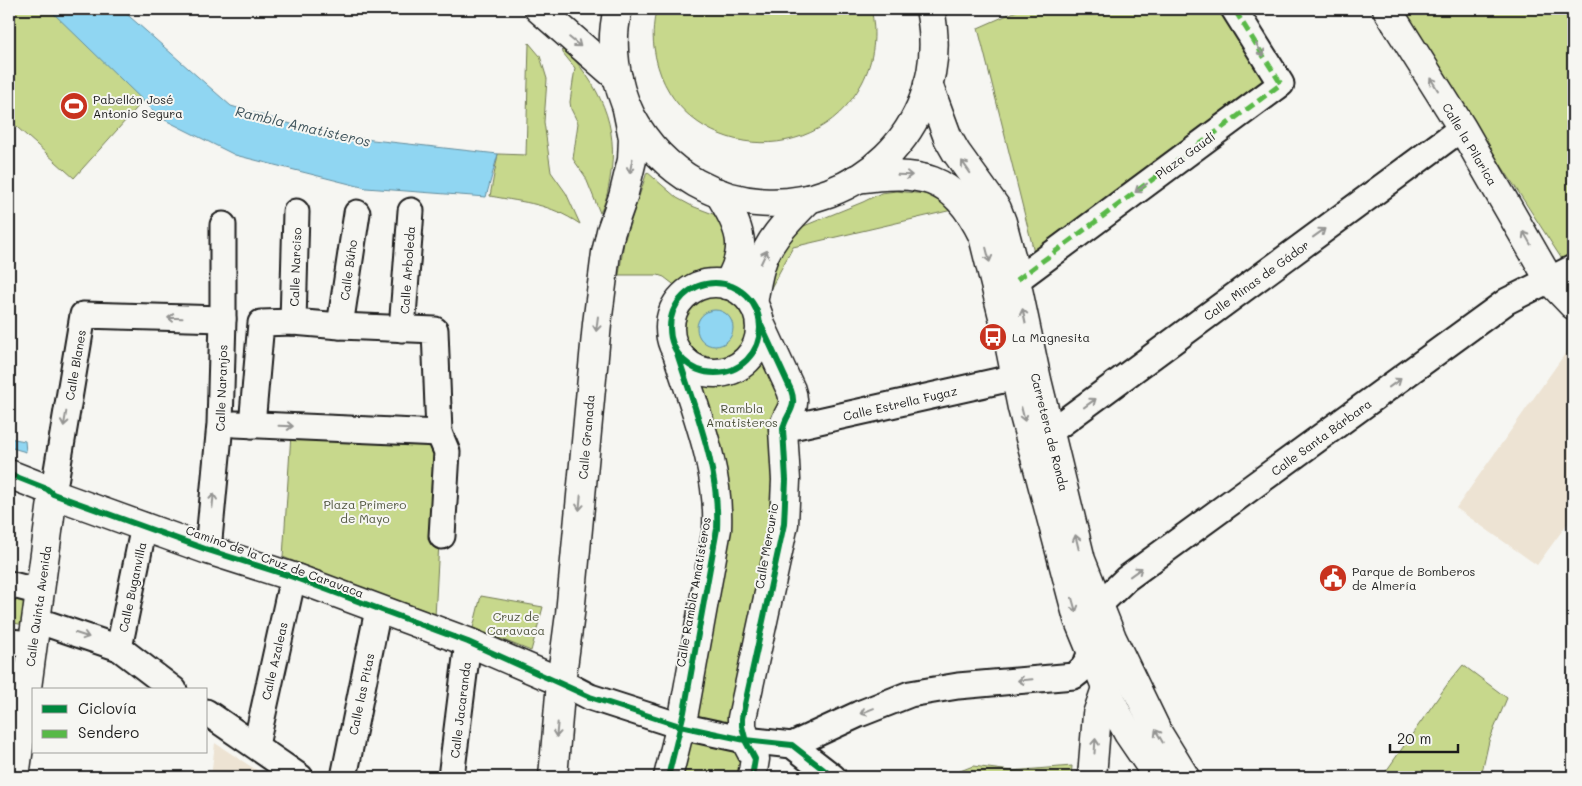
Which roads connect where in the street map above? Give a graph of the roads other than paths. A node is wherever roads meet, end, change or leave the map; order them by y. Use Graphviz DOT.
graph roads {
  1 [pos="539,9"];
  2 [pos="618,9"];
  3 [pos="930,9"];
  4 [pos="1234,9"];
  5 [pos="1387,9"];
  6 [pos="928,84"];
  7 [pos="621,89"];
  8 [pos="1462,128"];
  9 [pos="856,180"];
  10 [pos="719,193"];
  11 [pos="808,199"];
  12 [pos="411,211"];
  13 [pos="296,212"];
  14 [pos="357,213"];
  15 [pos="222,225"];
  16 [pos="1562,274"];
  17 [pos="1016,280"];
  18 [pos="727,285"];
  19 [pos="1573,305"];
  20 [pos="756,314"];
  21 [pos="223,320"];
  22 [pos="293,322"];
  23 [pos="340,326"];
  24 [pos="402,329"];
  25 [pos="677,353"];
  26 [pos="1016,377"];
  27 [pos="220,424"];
  28 [pos="252,425"];
  29 [pos="783,429"];
  30 [pos="1050,432"];
  31 [pos="439,433"];
  32 [pos="9,474"];
  33 [pos="53,494"];
  34 [pos="144,526"];
  35 [pos="442,536"];
  36 [pos="208,550"];
  37 [pos="293,577"];
  38 [pos="9,584"];
  39 [pos="40,592"];
  40 [pos="1100,604"];
  41 [pos="378,610"];
  42 [pos="26,635"];
  43 [pos="468,642"];
  44 [pos="119,648"];
  45 [pos="1091,649"];
  46 [pos="1119,652"];
  47 [pos="1074,676"];
  48 [pos="561,682"];
  49 [pos="1106,685"];
  50 [pos="171,688"];
  51 [pos="208,713"];
  52 [pos="1107,713"];
  53 [pos="680,726"];
  54 [pos="745,740"];
  55 [pos="792,744"];
  56 [pos="256,745"];
  57 [pos="15,777"];
  58 [pos="300,777"];
  59 [pos="344,777"];
  60 [pos="451,777"];
  61 [pos="553,777"];
  62 [pos="668,777"];
  63 [pos="752,777"];
  64 [pos="833,777"];
  65 [pos="1092,777"];
  66 [pos="1158,777"];
  67 [pos="1185,777"];
  1 -- 7 [label="main road, one-way"];
  2 -- 7 [label="main road"];
  3 -- 6 [label="main road"];
  4 -- 17 [label="street, Plaza Gaudí, one-way"];
  8 -- 5 [label="main road, Calle la Pilarica, one-way"];
  6 -- 9 [label="main road"];
  17 -- 6 [label="main road, Carretera de Ronda, one-way"];
  7 -- 10 [label="main road"];
  7 -- 48 [label="main road, Calle Granada, one-way"];
  16 -- 8 [label="main road, Calle la Pilarica, one-way"];
  30 -- 8 [label="street, Calle Minas de Gádor, one-way"];
  9 -- 11 [label="main road"];
  9 -- 26 [label="main road, Carretera de Ronda, one-way"];
  10 -- 11 [label="main road"];
  10 -- 18 [label="main road"];
  20 -- 11 [label="main road, one-way"];
  12 -- 24 [label="street, Calle Arboleda"];
  13 -- 22 [label="street, Calle Narciso"];
  14 -- 23 [label="street, Calle Búho"];
  15 -- 21 [label="street, Calle Naranjos"];
  16 -- 19 [label="main road, Calle la Pilarica"];
  40 -- 16 [label="street, Calle Santa Bárbara, one-way"];
  30 -- 17 [label="main road, Carretera de Ronda, one-way"];
  18 -- 20 [label="main road"];
  18 -- 25 [label="main road"];
  20 -- 25 [label="main road"];
  20 -- 29 [label="main road, Calle Mercurio"];
  21 -- 27 [label="street, Calle Naranjos"];
  21 -- 33 [label="street, Calle Blanes, one-way"];
  22 -- 23 [label="street"];
  22 -- 28 [label="street"];
  23 -- 24 [label="street"];
  24 -- 31 [label="street"];
  25 -- 53 [label="main road, Calle Rambla Amatisteros"];
  26 -- 29 [label="street, Calle Estrella Fugaz"];
  26 -- 45 [label="main road, Carretera de Ronda, one-way"];
  27 -- 28 [label="street"];
  36 -- 27 [label="street, Calle Naranjos, one-way"];
  28 -- 31 [label="street, one-way"];
  29 -- 54 [label="main road, Calle Mercurio"];
  40 -- 30 [label="main road, Carretera de Ronda, one-way"];
  31 -- 35 [label="street"];
  32 -- 33 [label="main road, Camino de la Cruz de Caravaca"];
  33 -- 34 [label="main road, Camino de la Cruz de Caravaca"];
  33 -- 39 [label="main road, Calle Quinta Avenida"];
  34 -- 36 [label="main road, Camino de la Cruz de Caravaca"];
  34 -- 44 [label="street, Calle Buganvilla"];
  36 -- 37 [label="main road, Camino de la Cruz de Caravaca"];
  37 -- 41 [label="main road, Camino de la Cruz de Caravaca"];
  37 -- 56 [label="street, Calle Azaleas"];
  38 -- 39 [label="street"];
  39 -- 42 [label="main road, Calle Quinta Avenida"];
  40 -- 46 [label="main road, Carretera de Ronda"];
  41 -- 43 [label="main road, Camino de la Cruz de Caravaca"];
  41 -- 59 [label="street, Calle las Pitas"];
  42 -- 44 [label="street, one-way"];
  42 -- 57 [label="main road, Calle Quinta Avenida"];
  43 -- 48 [label="main road, Camino de la Cruz de Caravaca"];
  43 -- 60 [label="street, Calle Jacaranda"];
  44 -- 50 [label="street"];
  45 -- 47 [label="street"];
  45 -- 49 [label="main road, Carretera de Ronda"];
  46 -- 49 [label="main road"];
  67 -- 46 [label="main road, Carretera de Ronda, one-way"];
  47 -- 52 [label="street"];
  47 -- 55 [label="street, one-way"];
  48 -- 53 [label="street"];
  48 -- 61 [label="main road, Calle Granada, one-way"];
  49 -- 52 [label="main road, Carretera de Ronda"];
  51 -- 56 [label="street"];
  65 -- 52 [label="main road, one-way"];
  52 -- 66 [label="main road, Carretera de Ronda"];
  53 -- 54 [label="street"];
  53 -- 62 [label="main road, Calle Rambla Amatisteros"];
  54 -- 55 [label="street"];
  54 -- 63 [label="main road, Calle Mercurio"];
  55 -- 64 [label="street"];
  56 -- 58 [label="street"];
}
